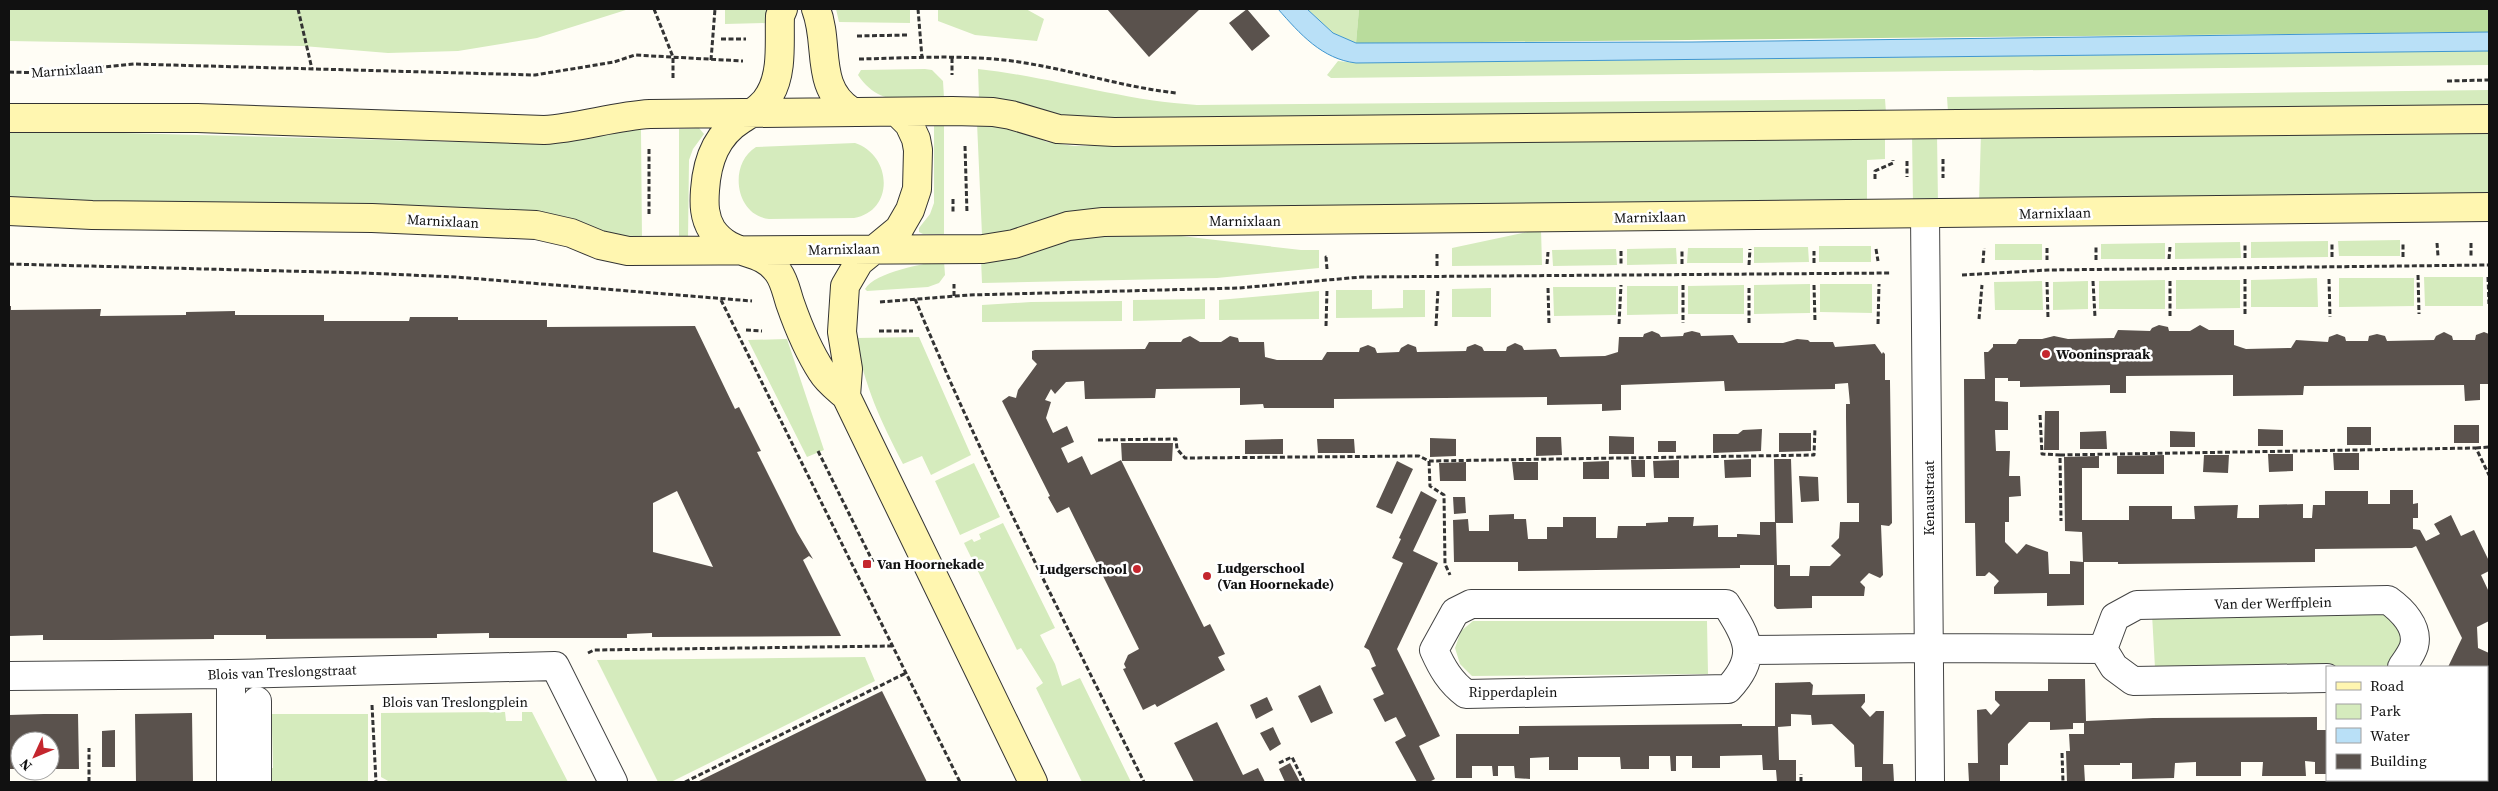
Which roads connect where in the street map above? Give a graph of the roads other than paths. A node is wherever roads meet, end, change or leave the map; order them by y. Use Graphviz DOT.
graph roads {
  1 [pos="784,9"];
  2 [pos="816,9"];
  3 [pos="852,111"];
  4 [pos="897,112"];
  5 [pos="751,114"];
  6 [pos="9,118"];
  7 [pos="2489,118"];
  8 [pos="2489,207"];
  9 [pos="9,211"];
  10 [pos="1925,214"];
  11 [pos="876,248"];
  12 [pos="737,251"];
  13 [pos="846,396"];
  14 [pos="1930,648"];
  15 [pos="2103,649"];
  16 [pos="1749,650"];
  17 [pos="2403,666"];
  18 [pos="231,674"];
  19 [pos="9,676"];
  20 [pos="2326,678"];
  21 [pos="257,701"];
  22 [pos="231,782"];
  23 [pos="257,782"];
  24 [pos="613,782"];
  25 [pos="1033,782"];
  26 [pos="1930,782"];
  1 -- 5 [label="main road"];
  2 -- 3 [label="main road"];
  3 -- 4 [label="main road"];
  3 -- 5 [label="main road"];
  4 -- 7 [label="main road"];
  4 -- 11 [label="main road"];
  5 -- 6 [label="main road"];
  5 -- 12 [label="main road"];
  8 -- 10 [label="main road, Marnixlaan"];
  9 -- 12 [label="main road, Marnixlaan"];
  10 -- 11 [label="main road, Marnixlaan"];
  10 -- 14 [label="street, Kenaustraat"];
  11 -- 12 [label="main road, Marnixlaan"];
  11 -- 13 [label="main road"];
  12 -- 13 [label="main road"];
  13 -- 25 [label="main road"];
  14 -- 15 [label="street"];
  14 -- 16 [label="street"];
  14 -- 26 [label="street, Kenaustraat"];
  15 -- 17 [label="street, Van der Werffplein"];
  15 -- 20 [label="street"];
  16 -- 16 [label="street, Ripperdaplein"];
  18 -- 19 [label="street, Blois van Treslongstraat"];
  18 -- 22 [label="street"];
  18 -- 24 [label="street, Blois van Treslongstraat"];
  21 -- 23 [label="street"];
}
